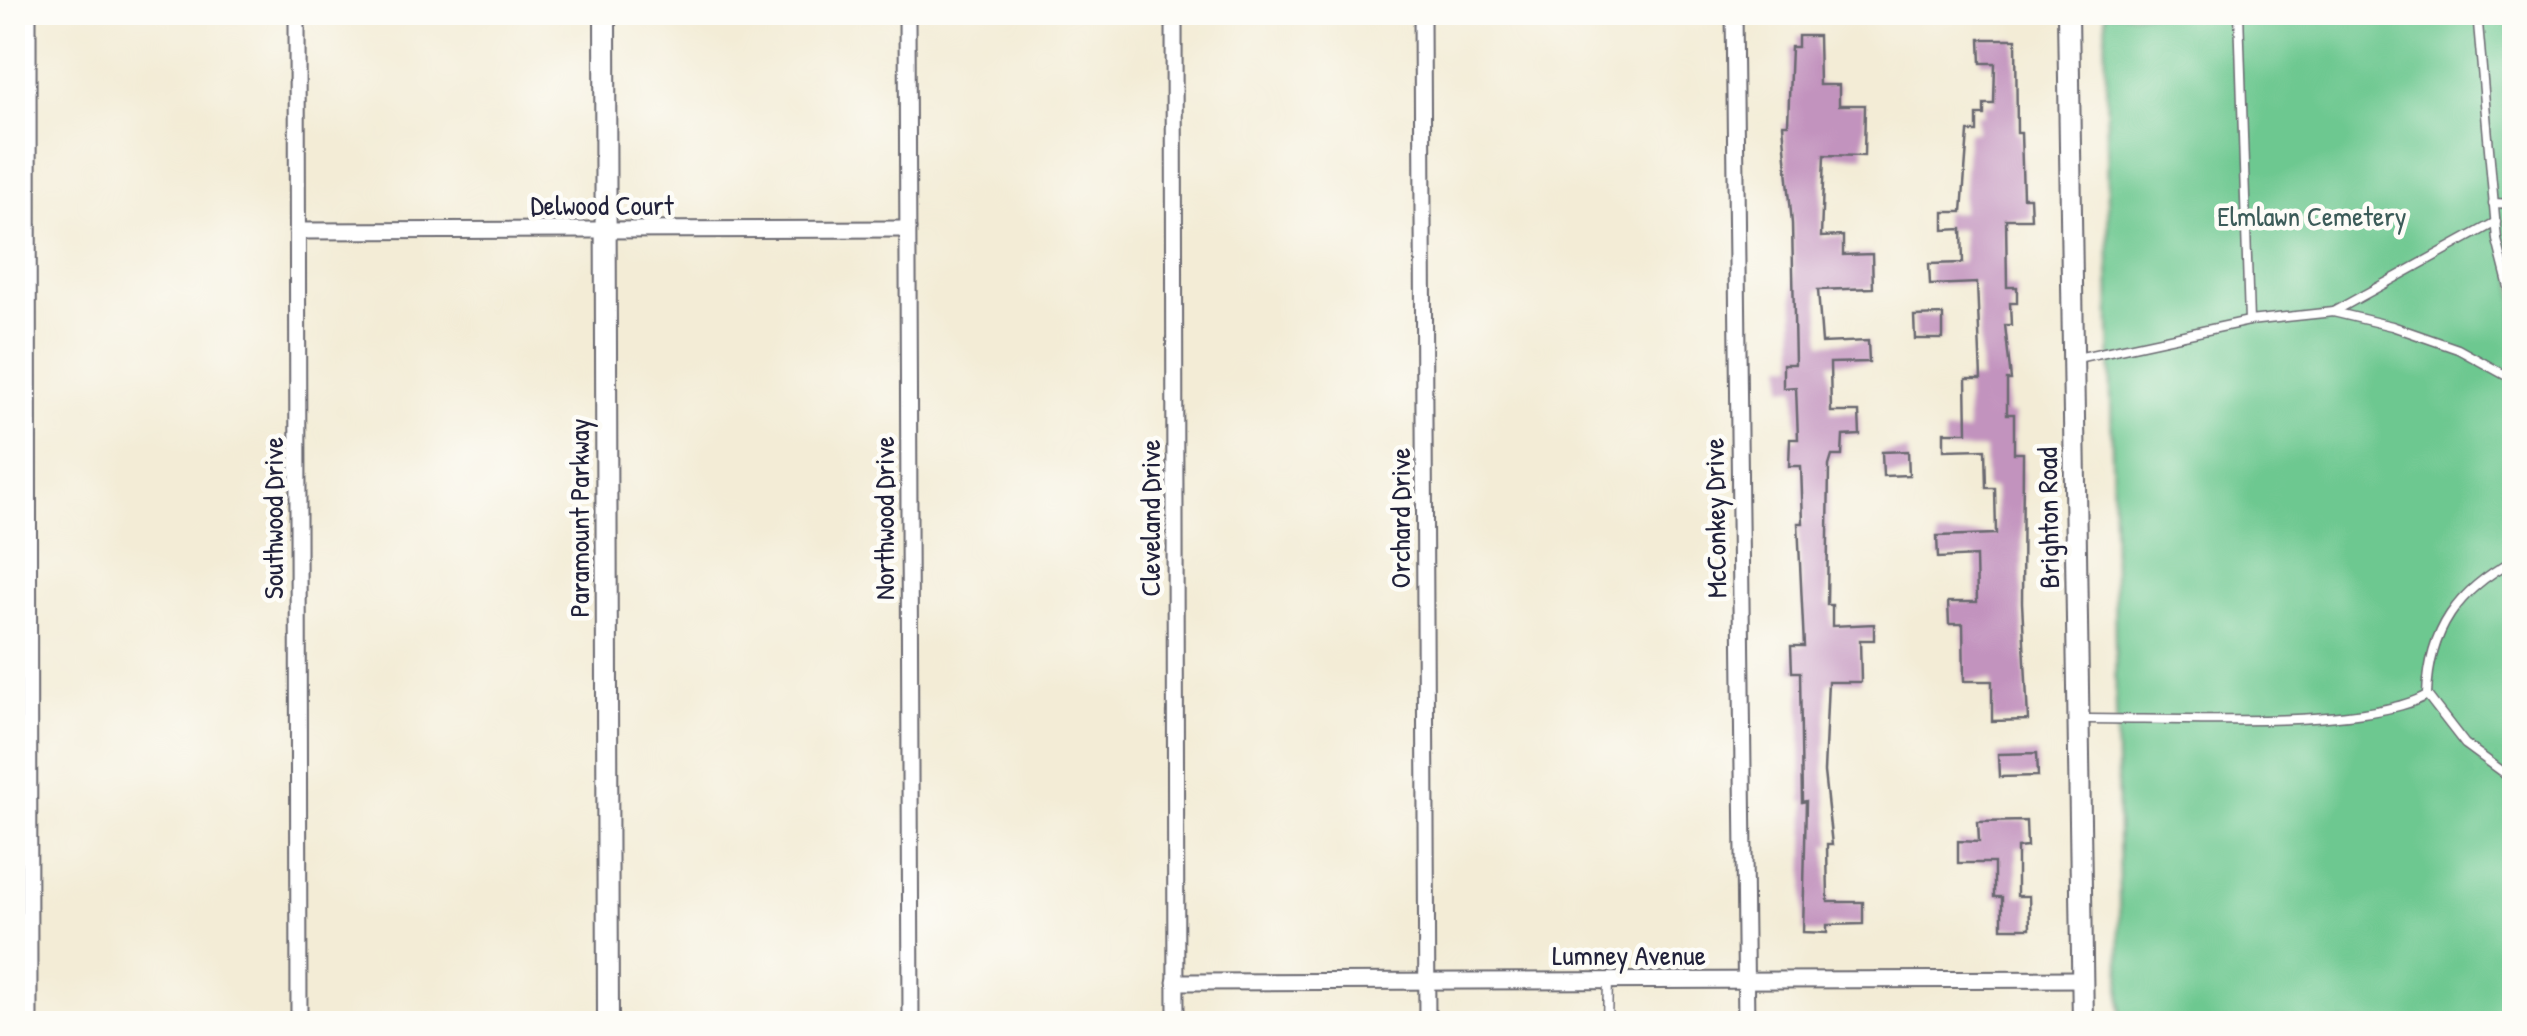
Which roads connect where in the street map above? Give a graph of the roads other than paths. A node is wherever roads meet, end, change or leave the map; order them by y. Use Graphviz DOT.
graph roads {
  1 [pos="297,12"];
  2 [pos="605,12"];
  3 [pos="907,12"];
  4 [pos="1174,12"];
  5 [pos="1422,12"];
  6 [pos="1734,12"];
  7 [pos="2068,12"];
  8 [pos="2239,12"];
  9 [pos="2477,12"];
  10 [pos="23,14"];
  11 [pos="2494,203"];
  12 [pos="2514,204"];
  13 [pos="2496,222"];
  14 [pos="908,229"];
  15 [pos="606,230"];
  16 [pos="298,231"];
  17 [pos="2514,308"];
  18 [pos="2334,312"];
  19 [pos="2249,321"];
  20 [pos="2073,358"];
  21 [pos="2514,380"];
  22 [pos="2514,560"];
  23 [pos="2427,695"];
  24 [pos="2079,719"];
  25 [pos="2514,780"];
  26 [pos="2083,979"];
  27 [pos="1608,980"];
  28 [pos="1746,980"];
  29 [pos="1427,981"];
  30 [pos="1176,982"];
  31 [pos="21,985"];
  32 [pos="29,1024"];
  33 [pos="299,1024"];
  34 [pos="608,1024"];
  35 [pos="911,1024"];
  36 [pos="1176,1024"];
  37 [pos="1427,1024"];
  38 [pos="1607,1024"];
  39 [pos="1746,1024"];
  40 [pos="2083,1024"];
  1 -- 16 [label="street, Southwood Drive"];
  2 -- 15 [label="street, Paramount Parkway"];
  3 -- 14 [label="street, Northwood Drive"];
  4 -- 30 [label="street, Cleveland Drive"];
  5 -- 29 [label="street, Orchard Drive"];
  6 -- 28 [label="street, McConkey Drive"];
  7 -- 20 [label="street, Brighton Road"];
  8 -- 19 [label="lane"];
  9 -- 11 [label="lane"];
  10 -- 31 [label="street"];
  11 -- 12 [label="lane"];
  11 -- 13 [label="lane"];
  13 -- 17 [label="lane"];
  13 -- 18 [label="lane"];
  14 -- 15 [label="street, Delwood Court"];
  14 -- 35 [label="street, Northwood Drive"];
  15 -- 16 [label="street, Delwood Court"];
  15 -- 34 [label="street, Paramount Parkway"];
  16 -- 33 [label="street, Southwood Drive"];
  18 -- 19 [label="lane"];
  18 -- 21 [label="lane"];
  19 -- 20 [label="lane"];
  20 -- 24 [label="street, Brighton Road"];
  22 -- 23 [label="lane"];
  23 -- 24 [label="lane"];
  23 -- 25 [label="lane"];
  24 -- 26 [label="street, Brighton Road"];
  26 -- 28 [label="street, Lumney Avenue"];
  26 -- 40 [label="street, Brighton Road"];
  27 -- 28 [label="street, Lumney Avenue"];
  27 -- 29 [label="street, Lumney Avenue"];
  27 -- 38 [label="lane"];
  28 -- 39 [label="street, McConkey Drive"];
  29 -- 30 [label="street, Lumney Avenue"];
  29 -- 37 [label="street, Orchard Drive"];
  30 -- 36 [label="street, Cleveland Drive"];
  31 -- 32 [label="street"];
}
